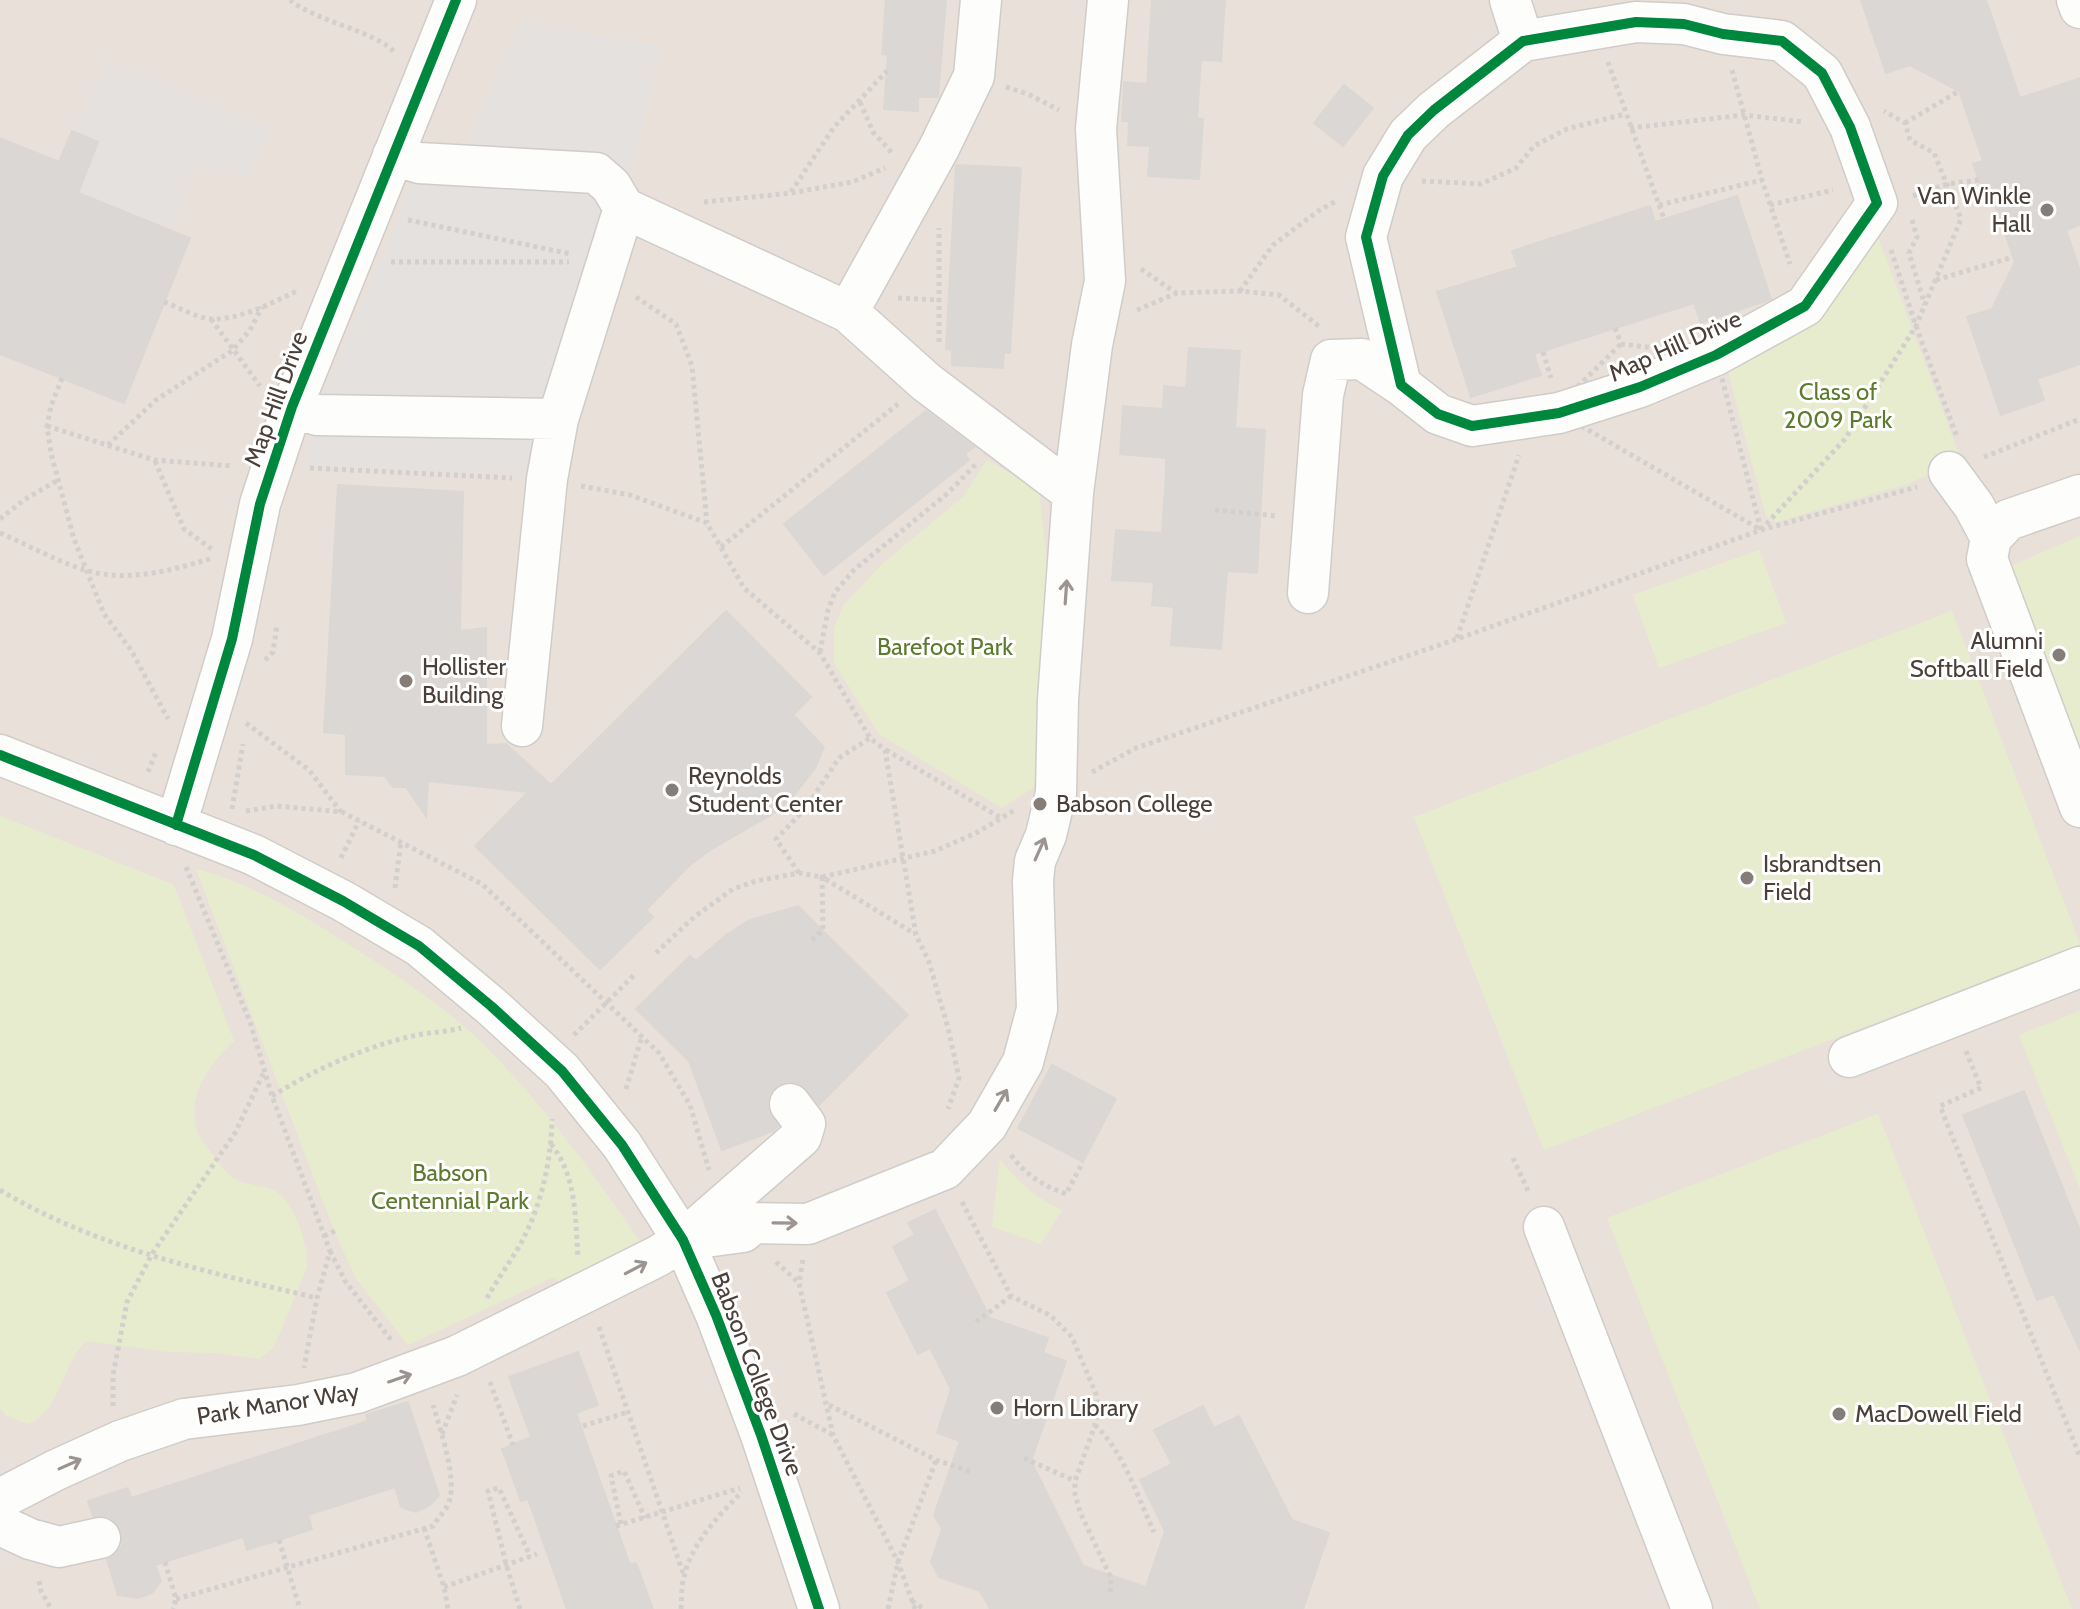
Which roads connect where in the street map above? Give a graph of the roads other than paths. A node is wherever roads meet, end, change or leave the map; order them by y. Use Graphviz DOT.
graph roads {
  1 [pos="456,0"];
  2 [pos="981,0"];
  3 [pos="1108,0"];
  4 [pos="1510,0"];
  5 [pos="2077,0"];
  6 [pos="2080,8"];
  7 [pos="1523,41"];
  8 [pos="393,155"];
  9 [pos="624,208"];
  10 [pos="848,312"];
  11 [pos="1401,385"];
  12 [pos="280,402"];
  13 [pos="558,419"];
  14 [pos="1958,468"];
  15 [pos="1073,493"];
  16 [pos="2080,495"];
  17 [pos="1991,538"];
  18 [pos="1308,593"];
  19 [pos="522,726"];
  20 [pos="0,755"];
  21 [pos="2080,807"];
  22 [pos="177,813"];
  23 [pos="2080,967"];
  24 [pos="1849,1057"];
  25 [pos="790,1104"];
  26 [pos="1544,1227"];
  27 [pos="683,1240"];
  28 [pos="0,1499"];
  29 [pos="0,1525"];
  30 [pos="100,1538"];
  31 [pos="819,1609"];
  32 [pos="1692,1609"];
  1 -- 8 [label="street, Map Hill Drive"];
  2 -- 10 [label="street"];
  3 -- 15 [label="street"];
  4 -- 7 [label="street"];
  5 -- 6 [label="street"];
  7 -- 11 [label="street"];
  7 -- 11 [label="street, Map Hill Drive"];
  8 -- 9 [label="street"];
  8 -- 12 [label="street, Map Hill Drive"];
  9 -- 10 [label="street"];
  9 -- 13 [label="street"];
  10 -- 15 [label="street"];
  11 -- 18 [label="street, Map Hill Drive"];
  12 -- 13 [label="street"];
  12 -- 22 [label="street, Map Hill Drive"];
  13 -- 19 [label="street"];
  14 -- 17 [label="street"];
  27 -- 15 [label="street, one-way"];
  16 -- 17 [label="street"];
  17 -- 21 [label="street"];
  20 -- 22 [label="street, Babson College Drive"];
  22 -- 27 [label="street, Babson College Drive"];
  23 -- 24 [label="street"];
  25 -- 27 [label="street"];
  26 -- 32 [label="street"];
  28 -- 27 [label="street, Park Manor Way, one-way"];
  27 -- 31 [label="street, Babson College Drive"];
  29 -- 30 [label="street"];
}
